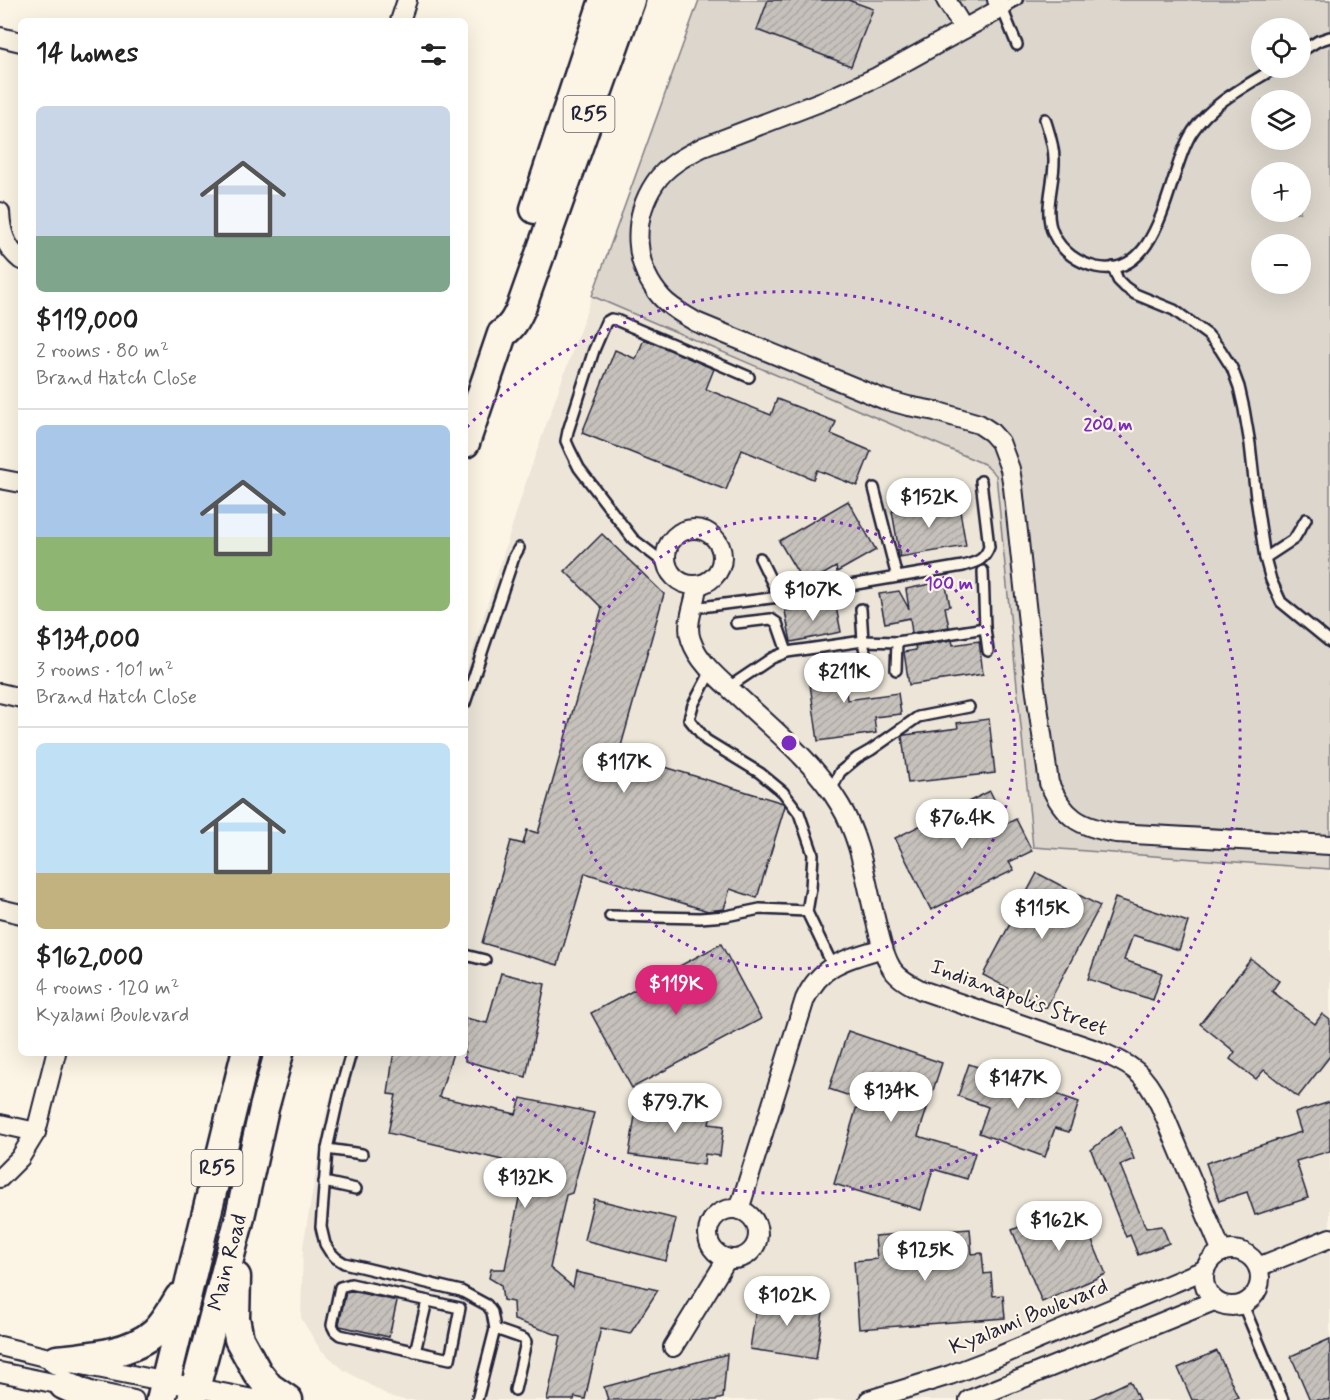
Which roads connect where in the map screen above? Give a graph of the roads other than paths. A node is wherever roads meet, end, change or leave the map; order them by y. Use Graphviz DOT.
graph roads {
  1 [pos="407,0"];
  2 [pos="604,0"];
  3 [pos="630,0"];
  4 [pos="946,0"];
  5 [pos="1005,3"];
  6 [pos="401,18"];
  7 [pos="964,28"];
  8 [pos="0,37"];
  9 [pos="1330,37"];
  10 [pos="18,41"];
  11 [pos="1017,45"];
  12 [pos="1311,45"];
  13 [pos="1259,78"];
  14 [pos="1045,119"];
  15 [pos="0,212"];
  16 [pos="540,225"];
  17 [pos="18,258"];
  18 [pos="1113,267"];
  19 [pos="749,377"];
  20 [pos="468,434"];
  21 [pos="0,479"];
  22 [pos="981,481"];
  23 [pos="18,482"];
  24 [pos="874,488"];
  25 [pos="1306,519"];
  26 [pos="519,548"];
  27 [pos="759,558"];
  28 [pos="1265,558"];
  29 [pos="667,565"];
  30 [pos="983,571"];
  31 [pos="897,577"];
  32 [pos="702,584"];
  33 [pos="779,597"];
  34 [pos="693,608"];
  35 [pos="861,609"];
  36 [pos="736,623"];
  37 [pos="985,628"];
  38 [pos="863,641"];
  39 [pos="897,642"];
  40 [pos="1330,642"];
  41 [pos="988,651"];
  42 [pos="787,652"];
  43 [pos="896,670"];
  44 [pos="711,671"];
  45 [pos="869,674"];
  46 [pos="729,687"];
  47 [pos="0,693"];
  48 [pos="468,694"];
  49 [pos="18,697"];
  50 [pos="969,706"];
  51 [pos="831,791"];
  52 [pos="1330,845"];
  53 [pos="0,909"];
  54 [pos="807,911"];
  55 [pos="18,913"];
  56 [pos="610,916"];
  57 [pos="883,948"];
  58 [pos="468,956"];
  59 [pos="485,960"];
  60 [pos="833,966"];
  61 [pos="55,1056"];
  62 [pos="245,1056"];
  63 [pos="278,1056"];
  64 [pos="350,1056"];
  65 [pos="0,1124"];
  66 [pos="36,1132"];
  67 [pos="327,1149"];
  68 [pos="362,1154"];
  69 [pos="0,1178"];
  70 [pos="324,1182"];
  71 [pos="356,1189"];
  72 [pos="739,1210"];
  73 [pos="239,1221"];
  74 [pos="1330,1238"];
  75 [pos="1222,1252"];
  76 [pos="727,1259"];
  77 [pos="1258,1267"];
  78 [pos="1204,1270"];
  79 [pos="189,1284"];
  80 [pos="473,1297"];
  81 [pos="427,1301"];
  82 [pos="1214,1301"];
  83 [pos="1243,1305"];
  84 [pos="460,1308"];
  85 [pos="495,1329"];
  86 [pos="0,1346"];
  87 [pos="673,1347"];
  88 [pos="20,1351"];
  89 [pos="415,1352"];
  90 [pos="7,1373"];
  91 [pos="61,1373"];
  92 [pos="515,1390"];
  93 [pos="163,1391"];
  94 [pos="194,1393"];
  95 [pos="97,1400"];
  96 [pos="134,1400"];
  97 [pos="258,1400"];
  98 [pos="288,1400"];
  99 [pos="477,1400"];
  100 [pos="869,1400"];
  101 [pos="969,1400"];
  102 [pos="1283,1400"];
  1 -- 6 [label="street"];
  2 -- 16 [label="main road, R55"];
  3 -- 16 [label="main road, R55"];
  4 -- 7 [label="street"];
  5 -- 7 [label="street"];
  5 -- 11 [label="lane"];
  7 -- 52 [label="street"];
  8 -- 10 [label="street"];
  9 -- 12 [label="lane"];
  13 -- 18 [label="lane"];
  14 -- 18 [label="lane"];
  15 -- 17 [label="street"];
  16 -- 20 [label="main road, R55"];
  18 -- 28 [label="lane"];
  19 -- 29 [label="lane"];
  21 -- 23 [label="street"];
  22 -- 31 [label="lane"];
  24 -- 31 [label="lane"];
  25 -- 28 [label="lane"];
  26 -- 48 [label="lane"];
  27 -- 33 [label="lane"];
  28 -- 40 [label="lane"];
  29 -- 32 [label="street"];
  29 -- 32 [label="street"];
  30 -- 37 [label="lane"];
  31 -- 33 [label="lane"];
  32 -- 34 [label="street, Indianapolis Street"];
  33 -- 34 [label="lane"];
  34 -- 44 [label="street, Indianapolis Street"];
  35 -- 38 [label="lane"];
  36 -- 42 [label="lane"];
  37 -- 39 [label="lane"];
  37 -- 41 [label="lane"];
  38 -- 39 [label="lane"];
  38 -- 42 [label="lane"];
  38 -- 45 [label="lane"];
  39 -- 43 [label="lane"];
  42 -- 46 [label="lane"];
  44 -- 46 [label="street, Indianapolis Street"];
  44 -- 54 [label="lane"];
  46 -- 51 [label="street, Indianapolis Street"];
  47 -- 49 [label="street"];
  50 -- 51 [label="lane"];
  51 -- 57 [label="street, Indianapolis Street"];
  53 -- 55 [label="street"];
  54 -- 56 [label="lane"];
  54 -- 60 [label="lane"];
  57 -- 60 [label="street"];
  57 -- 75 [label="street, Indianapolis Street"];
  58 -- 59 [label="lane"];
  60 -- 72 [label="street"];
  61 -- 66 [label="street"];
  62 -- 79 [label="main road, Main Road / R55"];
  63 -- 73 [label="main road, Main Road / R55"];
  64 -- 67 [label="lane"];
  65 -- 66 [label="street"];
  66 -- 69 [label="street"];
  67 -- 68 [label="lane"];
  67 -- 70 [label="lane"];
  70 -- 71 [label="lane"];
  70 -- 80 [label="lane"];
  72 -- 76 [label="street"];
  72 -- 76 [label="street"];
  73 -- 94 [label="main road, Main Road / R55"];
  73 -- 98 [label="main road"];
  74 -- 77 [label="street"];
  75 -- 77 [label="street"];
  75 -- 78 [label="street"];
  76 -- 87 [label="street"];
  77 -- 83 [label="street"];
  78 -- 82 [label="street"];
  78 -- 100 [label="street, Kyalami Boulevard"];
  79 -- 91 [label="main road"];
  79 -- 93 [label="main road, Main Road / R55"];
  80 -- 84 [label="lane"];
  80 -- 85 [label="lane"];
  81 -- 84 [label="lane"];
  81 -- 89 [label="lane"];
  81 -- 89 [label="lane"];
  82 -- 83 [label="street"];
  82 -- 101 [label="street"];
  83 -- 102 [label="lane"];
  84 -- 89 [label="lane"];
  85 -- 92 [label="lane"];
  85 -- 99 [label="lane"];
  86 -- 88 [label="street"];
  88 -- 90 [label="street"];
  88 -- 91 [label="street"];
  90 -- 91 [label="street"];
  91 -- 93 [label="street"];
  91 -- 95 [label="main road"];
  91 -- 96 [label="street"];
  93 -- 94 [label="street"];
  94 -- 97 [label="street"];
}
